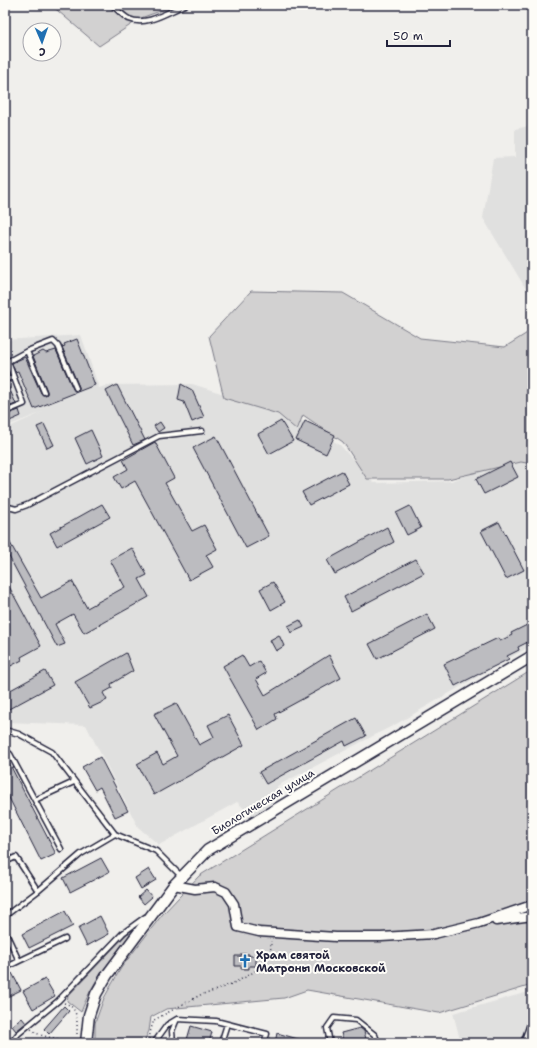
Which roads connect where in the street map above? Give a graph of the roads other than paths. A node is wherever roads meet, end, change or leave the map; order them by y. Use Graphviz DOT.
graph roads {
  1 [pos="112,5"];
  2 [pos="185,5"];
  3 [pos="27,351"];
  4 [pos="6,362"];
  5 [pos="12,377"];
  6 [pos="5,380"];
  7 [pos="76,388"];
  8 [pos="44,392"];
  9 [pos="5,412"];
  10 [pos="202,431"];
  11 [pos="5,506"];
  12 [pos="532,656"];
  13 [pos="5,730"];
  14 [pos="10,754"];
  15 [pos="74,782"];
  16 [pos="35,800"];
  17 [pos="115,834"];
  18 [pos="61,850"];
  19 [pos="5,862"];
  20 [pos="181,877"];
  21 [pos="174,885"];
  22 [pos="38,891"];
  23 [pos="532,905"];
  24 [pos="154,911"];
  25 [pos="5,916"];
  26 [pos="532,916"];
  27 [pos="479,923"];
  28 [pos="5,931"];
  29 [pos="65,939"];
  30 [pos="19,961"];
  31 [pos="5,968"];
  32 [pos="177,1019"];
  33 [pos="532,1023"];
  34 [pos="227,1024"];
  35 [pos="11,1043"];
  36 [pos="86,1043"];
  37 [pos="154,1043"];
  38 [pos="173,1043"];
  39 [pos="222,1043"];
  40 [pos="264,1043"];
  41 [pos="330,1043"];
  42 [pos="378,1043"];
  43 [pos="523,1043"];
  1 -- 2 [label="lane"];
  3 -- 4 [label="lane"];
  3 -- 7 [label="lane"];
  3 -- 8 [label="lane"];
  4 -- 5 [label="lane"];
  5 -- 6 [label="lane"];
  5 -- 9 [label="lane"];
  10 -- 11 [label="lane"];
  12 -- 20 [label="street, Биологическая улица"];
  13 -- 15 [label="lane"];
  14 -- 16 [label="lane"];
  15 -- 16 [label="lane"];
  15 -- 17 [label="lane"];
  16 -- 18 [label="lane"];
  17 -- 20 [label="lane"];
  17 -- 22 [label="lane"];
  19 -- 22 [label="lane"];
  20 -- 21 [label="street, Биологическая улица"];
  21 -- 24 [label="street, Биологическая улица"];
  21 -- 27 [label="street"];
  22 -- 25 [label="lane"];
  23 -- 27 [label="street"];
  24 -- 35 [label="lane"];
  24 -- 36 [label="street, Биологическая улица"];
  26 -- 27 [label="street"];
  28 -- 30 [label="lane"];
  29 -- 30 [label="lane"];
  30 -- 31 [label="lane"];
  32 -- 34 [label="lane"];
  32 -- 37 [label="lane"];
  32 -- 38 [label="lane"];
  33 -- 43 [label="lane"];
  34 -- 39 [label="lane"];
  34 -- 40 [label="lane"];
  41 -- 42 [label="lane"];
}
